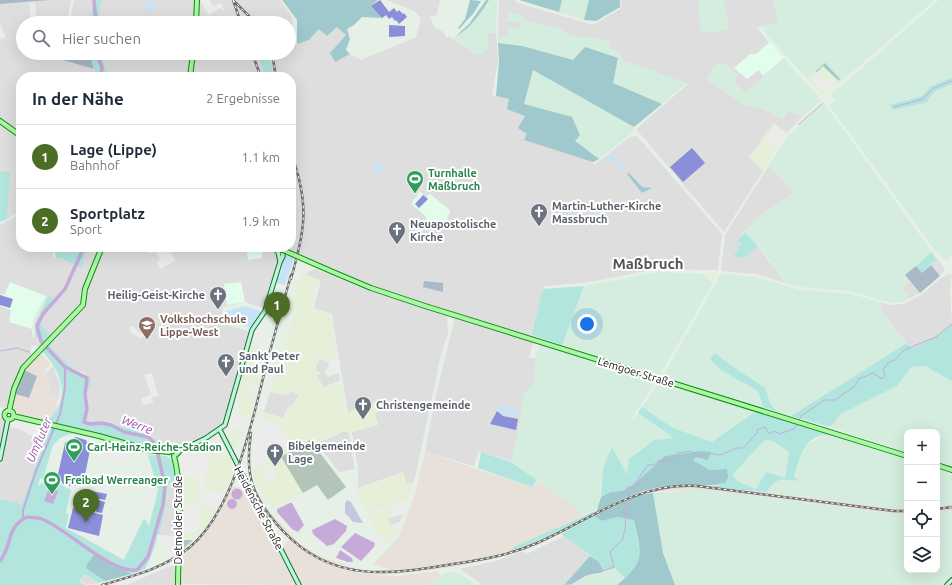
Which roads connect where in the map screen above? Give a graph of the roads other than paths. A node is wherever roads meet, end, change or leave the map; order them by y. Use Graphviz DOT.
graph roads {
  1 [pos="197,0"];
  2 [pos="196,16"];
  3 [pos="192,60"];
  4 [pos="191,72"];
  5 [pos="0,121"];
  6 [pos="16,132"];
  7 [pos="100,252"];
  8 [pos="278,252"];
  9 [pos="282,252"];
  10 [pos="290,252"];
  11 [pos="280,259"];
  12 [pos="9,411"];
  13 [pos="13,416"];
  14 [pos="8,419"];
  15 [pos="220,430"];
  16 [pos="169,452"];
  17 [pos="178,452"];
  18 [pos="904,455"];
  19 [pos="174,456"];
  20 [pos="0,459"];
  21 [pos="940,466"];
  22 [pos="952,470"];
  23 [pos="952,580"];
  24 [pos="178,585"];
  25 [pos="299,585"];
  26 [pos="947,585"];
  1 -- 2 [label="main road"];
  3 -- 4 [label="main road"];
  5 -- 6 [label="main road"];
  7 -- 12 [label="main road"];
  8 -- 11 [label="main road"];
  9 -- 11 [label="main road"];
  10 -- 18 [label="main road, Lemgoer Straße, bridge"];
  11 -- 15 [label="main road"];
  12 -- 13 [label="main road"];
  12 -- 14 [label="main road"];
  13 -- 14 [label="main road"];
  13 -- 16 [label="main road"];
  14 -- 20 [label="main road"];
  15 -- 17 [label="main road"];
  15 -- 25 [label="main road, Heidensche Straße"];
  16 -- 17 [label="main road"];
  16 -- 19 [label="main road"];
  17 -- 19 [label="main road"];
  19 -- 24 [label="main road, Detmolder Straße"];
  21 -- 22 [label="main road"];
  23 -- 26 [label="main road"];
}
